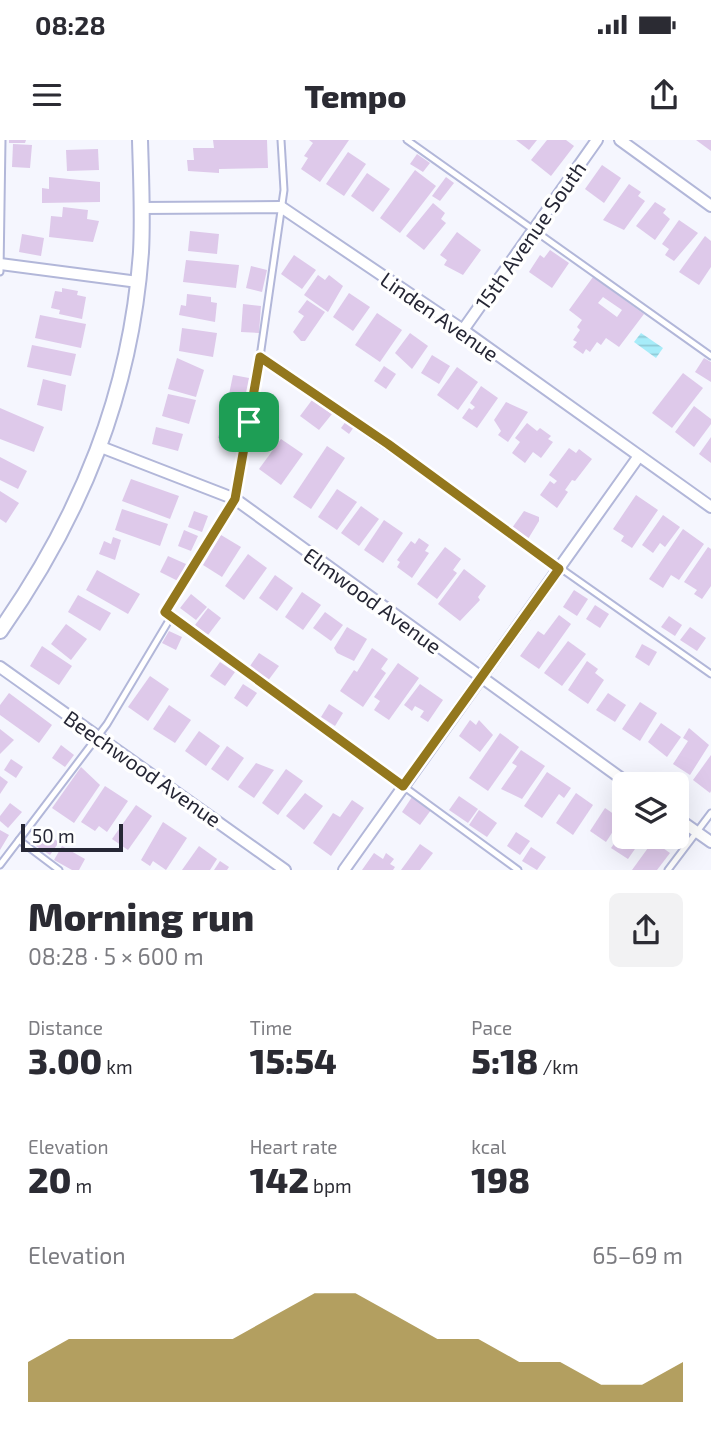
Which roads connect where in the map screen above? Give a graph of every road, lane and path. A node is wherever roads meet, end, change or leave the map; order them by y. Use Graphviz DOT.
graph roads {
  1 [pos="2,140"];
  2 [pos="140,140"];
  3 [pos="281,140"];
  4 [pos="407,140"];
  5 [pos="597,140"];
  6 [pos="620,140"];
  7 [pos="711,206"];
  8 [pos="281,207"];
  9 [pos="142,208"];
  10 [pos="532,229"];
  11 [pos="1,267"];
  12 [pos="138,282"];
  13 [pos="463,330"];
  14 [pos="711,356"];
  15 [pos="260,357"];
  16 [pos="102,447"];
  17 [pos="639,456"];
  18 [pos="235,499"];
  19 [pos="711,507"];
  20 [pos="559,569"];
  21 [pos="171,617"];
  22 [pos="2,625"];
  23 [pos="0,667"];
  24 [pos="711,674"];
  25 [pos="479,678"];
  26 [pos="97,736"];
  27 [pos="612,772"];
  28 [pos="403,786"];
  29 [pos="711,813"];
  30 [pos="689,826"];
  31 [pos="697,832"];
  32 [pos="19,841"];
  33 [pos="711,842"];
  34 [pos="0,865"];
  35 [pos="58,870"];
  36 [pos="285,870"];
  37 [pos="344,870"];
  38 [pos="519,870"];
  39 [pos="668,870"];
  1 -- 11 [label="lane"];
  2 -- 9 [label="street"];
  3 -- 8 [label="lane"];
  4 -- 10 [label="lane"];
  5 -- 10 [label="street, 15th Avenue South"];
  6 -- 7 [label="street"];
  8 -- 9 [label="street"];
  8 -- 13 [label="street, Linden Avenue"];
  8 -- 15 [label="lane"];
  9 -- 12 [label="street"];
  10 -- 13 [label="street, 15th Avenue South"];
  10 -- 14 [label="lane"];
  11 -- 12 [label="street"];
  12 -- 16 [label="street"];
  13 -- 17 [label="street, Linden Avenue"];
  15 -- 18 [label="lane"];
  15 -- 20 [label="lane"];
  16 -- 18 [label="street, Elmwood Avenue"];
  16 -- 22 [label="street"];
  17 -- 19 [label="street, Linden Avenue"];
  17 -- 20 [label="street"];
  18 -- 21 [label="lane"];
  18 -- 25 [label="street, Elmwood Avenue"];
  20 -- 24 [label="lane"];
  20 -- 25 [label="street"];
  21 -- 26 [label="lane"];
  21 -- 28 [label="lane"];
  23 -- 26 [label="street, Beechwood Avenue"];
  25 -- 27 [label="street, Elmwood Avenue"];
  25 -- 28 [label="street"];
  26 -- 32 [label="lane"];
  26 -- 36 [label="street, Beechwood Avenue"];
  28 -- 37 [label="street"];
  28 -- 38 [label="lane"];
  29 -- 31 [label="lane"];
  30 -- 31 [label="street"];
  31 -- 33 [label="street"];
  31 -- 39 [label="lane"];
  32 -- 34 [label="lane"];
  32 -- 35 [label="lane"];
}
